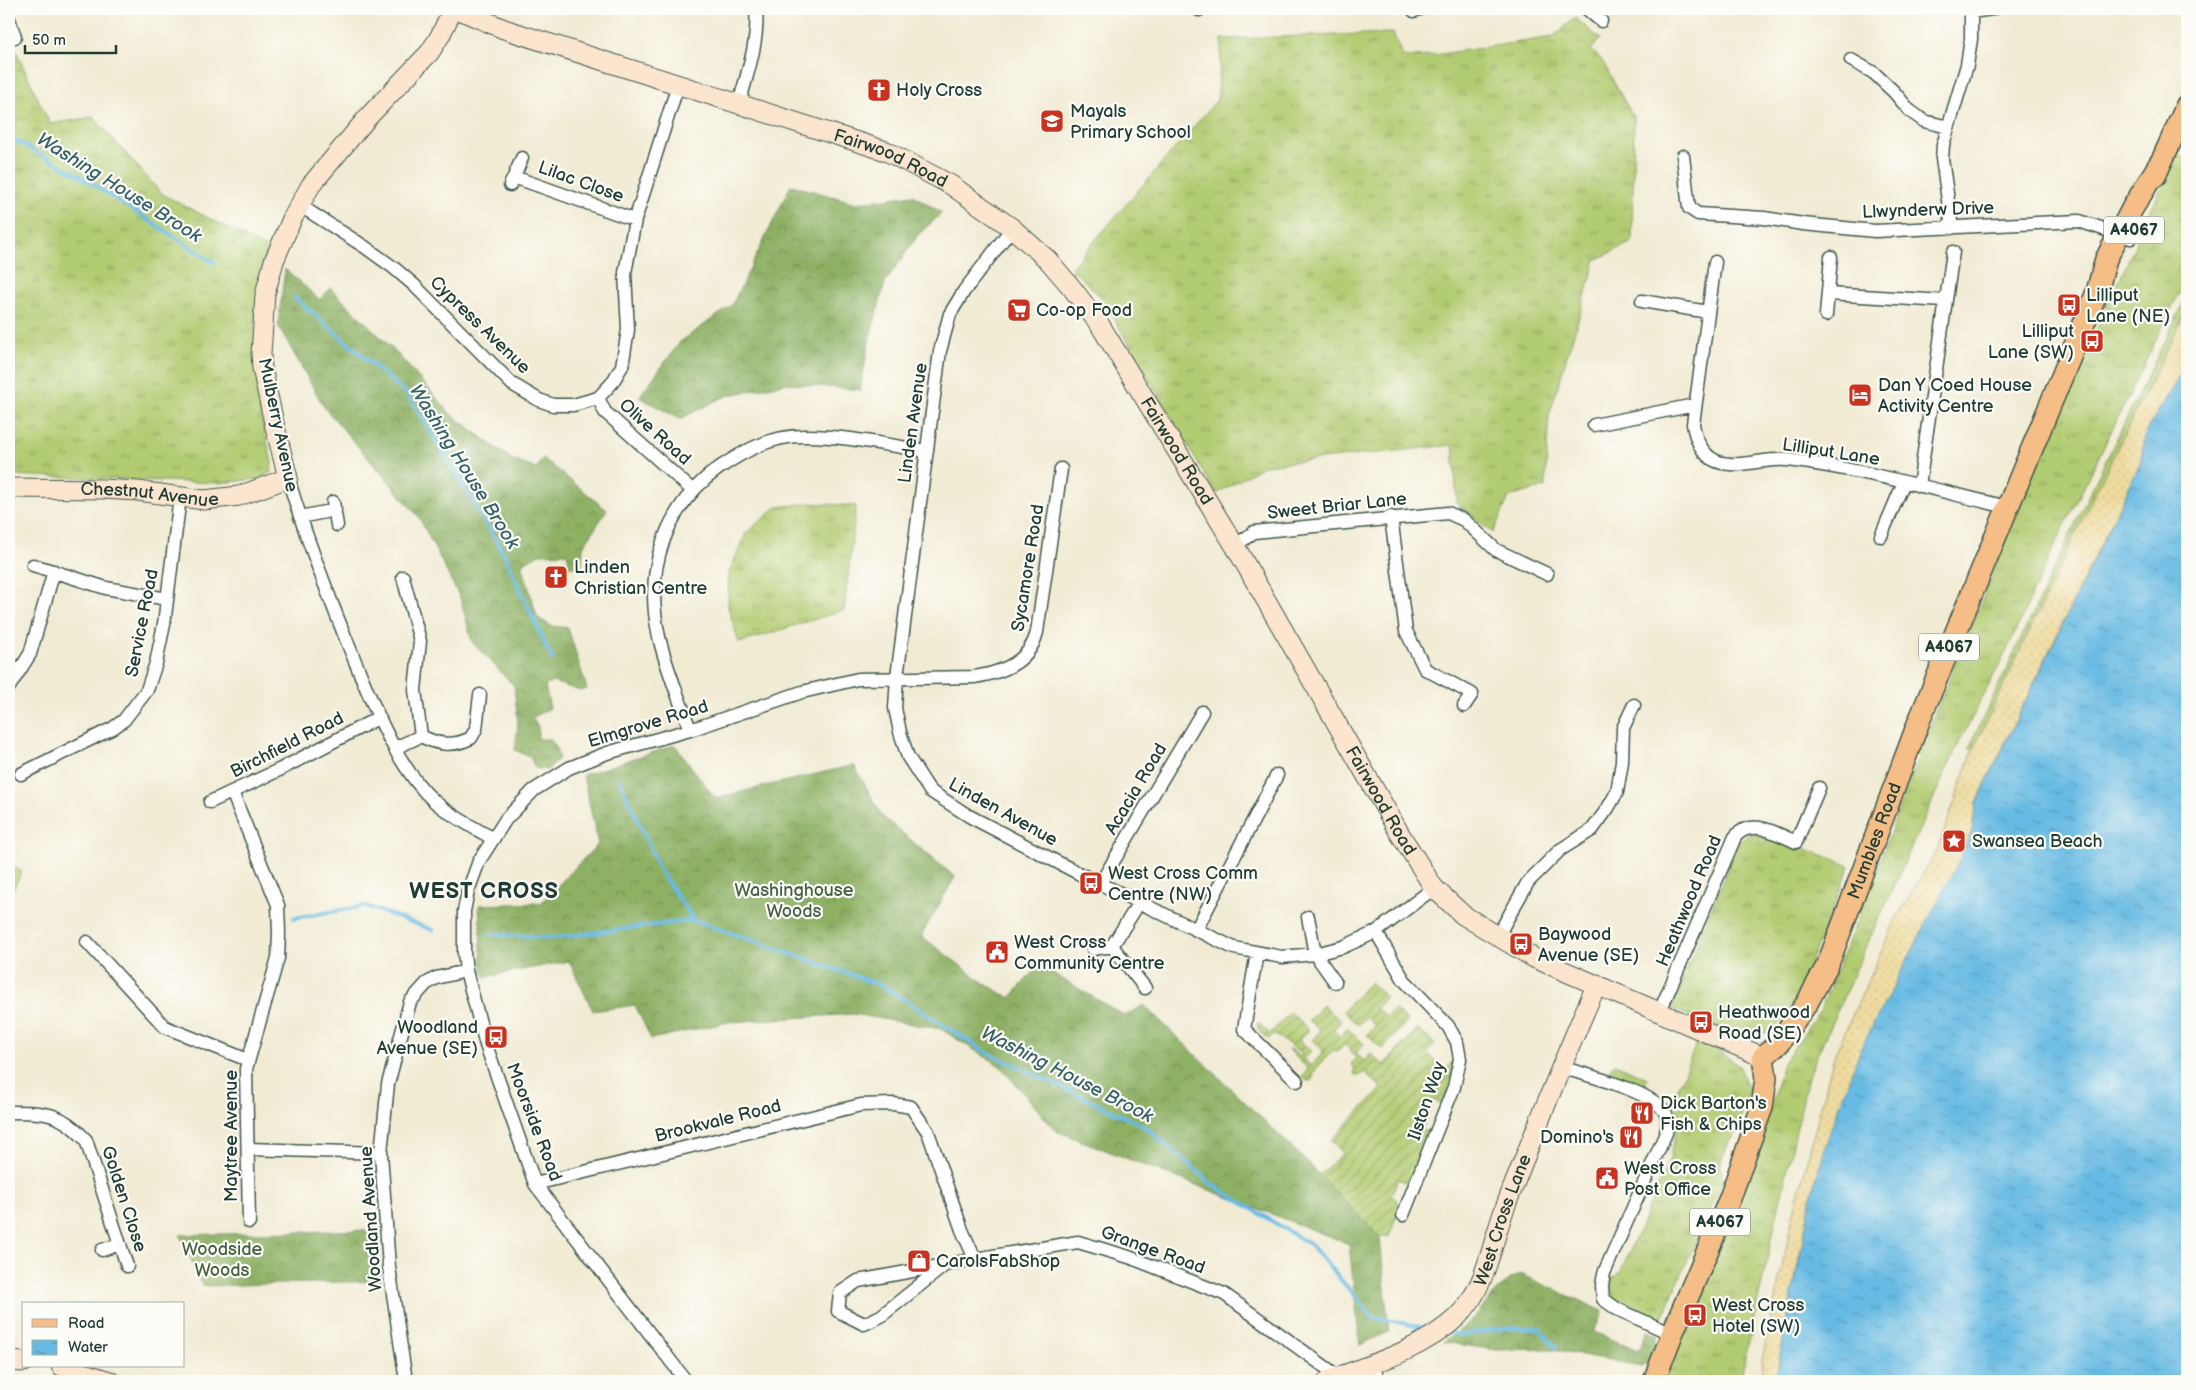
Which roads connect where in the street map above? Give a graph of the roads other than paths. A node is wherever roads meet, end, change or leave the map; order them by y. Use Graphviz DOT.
graph roads {
  1 [pos="453,9"];
  2 [pos="457,9"];
  3 [pos="756,9"];
  4 [pos="1587,9"];
  5 [pos="1992,9"];
  6 [pos="1971,10"];
  7 [pos="9,19"];
  8 [pos="1600,21"];
  9 [pos="16,37"];
  10 [pos="1851,60"];
  11 [pos="678,85"];
  12 [pos="739,104"];
  13 [pos="2187,105"];
  14 [pos="1948,127"];
  15 [pos="1683,156"];
  16 [pos="522,158"];
  17 [pos="299,205"];
  18 [pos="635,220"];
  19 [pos="1012,228"];
  20 [pos="1952,228"];
  21 [pos="2125,236"];
  22 [pos="1953,252"];
  23 [pos="1831,257"];
  24 [pos="1715,262"];
  25 [pos="1828,294"];
  26 [pos="1945,301"];
  27 [pos="1642,302"];
  28 [pos="1708,312"];
  29 [pos="1826,315"];
  30 [pos="598,398"];
  31 [pos="1695,405"];
  32 [pos="1594,425"];
  33 [pos="927,451"];
  34 [pos="285,469"];
  35 [pos="1061,469"];
  36 [pos="1904,482"];
  37 [pos="1919,486"];
  38 [pos="9,488"];
  39 [pos="692,490"];
  40 [pos="180,498"];
  41 [pos="2008,507"];
  42 [pos="1391,517"];
  43 [pos="300,518"];
  44 [pos="337,525"];
  45 [pos="1881,536"];
  46 [pos="1235,546"];
  47 [pos="33,565"];
  48 [pos="54,571"];
  49 [pos="1547,574"];
  50 [pos="403,577"];
  51 [pos="167,599"];
  52 [pos="897,678"];
  53 [pos="9,687"];
  54 [pos="480,695"];
  55 [pos="1634,705"];
  56 [pos="1464,706"];
  57 [pos="1202,712"];
  58 [pos="378,718"];
  59 [pos="690,730"];
  60 [pos="421,736"];
  61 [pos="395,748"];
  62 [pos="20,774"];
  63 [pos="1277,775"];
  64 [pos="1819,788"];
  65 [pos="232,792"];
  66 [pos="210,802"];
  67 [pos="492,838"];
  68 [pos="1100,884"];
  69 [pos="1434,888"];
  70 [pos="468,892"];
  71 [pos="1139,903"];
  72 [pos="1308,918"];
  73 [pos="1196,930"];
  74 [pos="1376,932"];
  75 [pos="1497,937"];
  76 [pos="87,942"];
  77 [pos="1112,946"];
  78 [pos="1093,949"];
  79 [pos="1257,953"];
  80 [pos="1315,954"];
  81 [pos="466,971"];
  82 [pos="1335,982"];
  83 [pos="1597,984"];
  84 [pos="1145,988"];
  85 [pos="1660,1013"];
  86 [pos="1763,1057"];
  87 [pos="248,1060"];
  88 [pos="1560,1067"];
  89 [pos="1297,1081"];
  90 [pos="9,1112"];
  91 [pos="248,1149"];
  92 [pos="381,1153"];
  93 [pos="535,1184"];
  94 [pos="1403,1215"];
  95 [pos="249,1222"];
  96 [pos="120,1244"];
  97 [pos="102,1250"];
  98 [pos="975,1259"];
  99 [pos="945,1265"];
  100 [pos="127,1266"];
  101 [pos="1672,1334"];
  102 [pos="9,1361"];
  103 [pos="22,1362"];
  104 [pos="65,1368"];
  105 [pos="1376,1372"];
  106 [pos="84,1377"];
  107 [pos="1333,1379"];
  108 [pos="110,1381"];
  109 [pos="406,1381"];
  110 [pos="686,1381"];
  111 [pos="1654,1381"];
  1 -- 17 [label="street, Mulberry Avenue"];
  2 -- 11 [label="street, Fairwood Road"];
  3 -- 12 [label="street"];
  4 -- 8 [label="street"];
  5 -- 6 [label="street"];
  6 -- 14 [label="street"];
  7 -- 9 [label="street"];
  10 -- 14 [label="street"];
  11 -- 12 [label="street, Fairwood Road"];
  11 -- 18 [label="street"];
  12 -- 19 [label="street, Fairwood Road"];
  13 -- 21 [label="main road, Mumbles Road / A4067"];
  14 -- 20 [label="street"];
  15 -- 20 [label="street, Llwynderw Drive"];
  16 -- 18 [label="street, Lilac Close"];
  17 -- 30 [label="street, Cypress Avenue"];
  17 -- 34 [label="street, Mulberry Avenue"];
  18 -- 30 [label="street"];
  19 -- 33 [label="street, Linden Avenue"];
  19 -- 46 [label="street, Fairwood Road"];
  20 -- 21 [label="street, Llwynderw Drive"];
  21 -- 41 [label="main road, Mumbles Road / A4067"];
  22 -- 26 [label="street"];
  23 -- 25 [label="street"];
  24 -- 28 [label="street, Lilliput Lane"];
  25 -- 26 [label="street"];
  25 -- 29 [label="street"];
  26 -- 37 [label="street"];
  27 -- 28 [label="street"];
  28 -- 31 [label="street, Lilliput Lane"];
  30 -- 39 [label="street, Olive Road"];
  31 -- 32 [label="street"];
  31 -- 36 [label="street, Lilliput Lane"];
  33 -- 39 [label="street"];
  33 -- 52 [label="street, Linden Avenue"];
  34 -- 40 [label="street, Chestnut Avenue"];
  34 -- 43 [label="street, Mulberry Avenue"];
  35 -- 52 [label="street, Sycamore Road"];
  36 -- 37 [label="street, Lilliput Lane"];
  36 -- 45 [label="street"];
  37 -- 41 [label="street, Lilliput Lane"];
  38 -- 40 [label="street, Chestnut Avenue"];
  39 -- 59 [label="street"];
  40 -- 51 [label="street, Service Road"];
  41 -- 86 [label="main road, Mumbles Road / A4067"];
  42 -- 46 [label="street, Sweet Briar Lane"];
  42 -- 49 [label="street, Sweet Briar Lane"];
  42 -- 56 [label="street"];
  43 -- 44 [label="street"];
  43 -- 58 [label="street, Mulberry Avenue"];
  46 -- 69 [label="street, Fairwood Road"];
  47 -- 48 [label="street"];
  48 -- 51 [label="street"];
  48 -- 53 [label="street"];
  50 -- 60 [label="street"];
  51 -- 62 [label="street, Service Road"];
  52 -- 59 [label="street, Elmgrove Road"];
  52 -- 68 [label="street, Linden Avenue"];
  54 -- 60 [label="street"];
  55 -- 75 [label="street"];
  57 -- 68 [label="street, Acacia Road"];
  58 -- 61 [label="street, Mulberry Avenue"];
  58 -- 65 [label="street, Birchfield Road"];
  59 -- 67 [label="street, Elmgrove Road"];
  60 -- 61 [label="street"];
  61 -- 67 [label="street, Mulberry Avenue"];
  63 -- 73 [label="street"];
  64 -- 85 [label="street, Heathwood Road"];
  65 -- 66 [label="street, Birchfield Road"];
  65 -- 87 [label="street, Maytree Avenue"];
  67 -- 70 [label="street, Elmgrove Road"];
  68 -- 71 [label="street, Linden Avenue"];
  69 -- 74 [label="street, Linden Avenue"];
  69 -- 75 [label="street, Fairwood Road"];
  70 -- 81 [label="street, Moorside Road"];
  71 -- 73 [label="street, Linden Avenue"];
  71 -- 77 [label="street"];
  72 -- 80 [label="street"];
  73 -- 79 [label="street, Linden Avenue"];
  74 -- 80 [label="street, Linden Avenue"];
  74 -- 94 [label="street, Ilston Way"];
  75 -- 83 [label="street, Fairwood Road"];
  76 -- 87 [label="street"];
  77 -- 78 [label="street"];
  77 -- 84 [label="street"];
  79 -- 80 [label="street, Linden Avenue"];
  79 -- 89 [label="street"];
  80 -- 82 [label="street"];
  81 -- 92 [label="street, Woodland Avenue"];
  81 -- 93 [label="street, Moorside Road"];
  83 -- 85 [label="street, Fairwood Road"];
  83 -- 88 [label="street, West Cross Lane"];
  85 -- 86 [label="street, Fairwood Road"];
  86 -- 101 [label="main road, A4067"];
  87 -- 91 [label="street, Maytree Avenue"];
  88 -- 101 [label="street"];
  88 -- 105 [label="street, West Cross Lane"];
  90 -- 96 [label="street, Golden Close"];
  91 -- 92 [label="street"];
  91 -- 95 [label="street, Maytree Avenue"];
  92 -- 109 [label="street, Woodland Avenue"];
  93 -- 98 [label="street, Brookvale Road"];
  93 -- 110 [label="street, Moorside Road"];
  96 -- 97 [label="street"];
  96 -- 100 [label="street, Golden Close"];
  98 -- 99 [label="street, Grange Road"];
  98 -- 107 [label="street, Grange Road"];
  99 -- 99 [label="street, Grange Road"];
  101 -- 111 [label="main road, A4067"];
  102 -- 103 [label="street"];
  104 -- 106 [label="street"];
  105 -- 107 [label="street, West Cross Lane"];
  106 -- 108 [label="street"];
}
